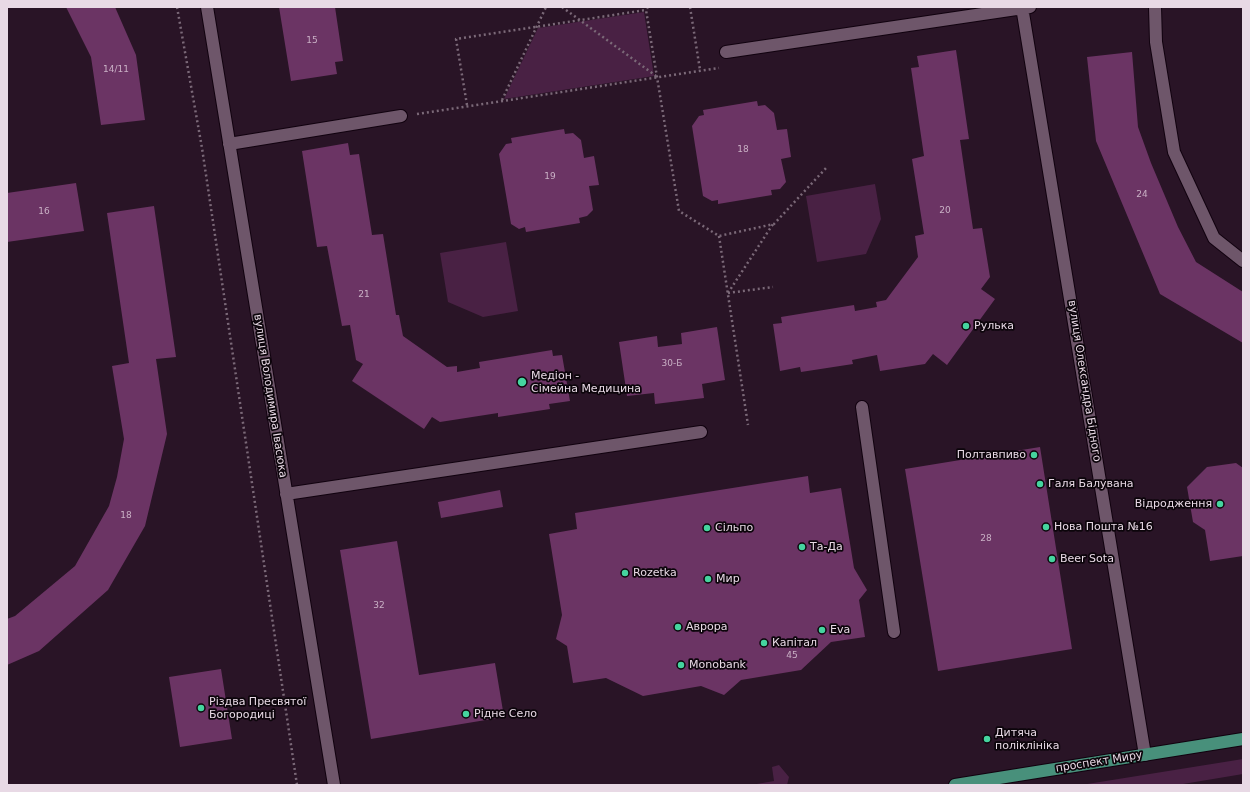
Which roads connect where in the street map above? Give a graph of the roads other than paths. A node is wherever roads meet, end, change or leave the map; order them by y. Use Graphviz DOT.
graph roads {
  1 [pos="206,7"];
  2 [pos="1025,7"];
  3 [pos="1155,7"];
  4 [pos="726,52"];
  5 [pos="401,116"];
  6 [pos="229,144"];
  7 [pos="1243,261"];
  8 [pos="862,408"];
  9 [pos="701,432"];
  10 [pos="286,494"];
  11 [pos="894,632"];
  12 [pos="1243,739"];
  13 [pos="1145,755"];
  14 [pos="334,785"];
  15 [pos="955,785"];
  1 -- 6 [label="street, вулиця Володимира Івасюка"];
  2 -- 4 [label="street"];
  2 -- 13 [label="street, вулиця Олександра Бідного"];
  3 -- 7 [label="street"];
  5 -- 6 [label="street"];
  6 -- 10 [label="street, вулиця Володимира Івасюка"];
  8 -- 11 [label="street"];
  9 -- 10 [label="street"];
  10 -- 14 [label="street, вулиця Володимира Івасюка"];
  12 -- 13 [label="main road, проспект Миру"];
  13 -- 15 [label="main road, проспект Миру"];
}
